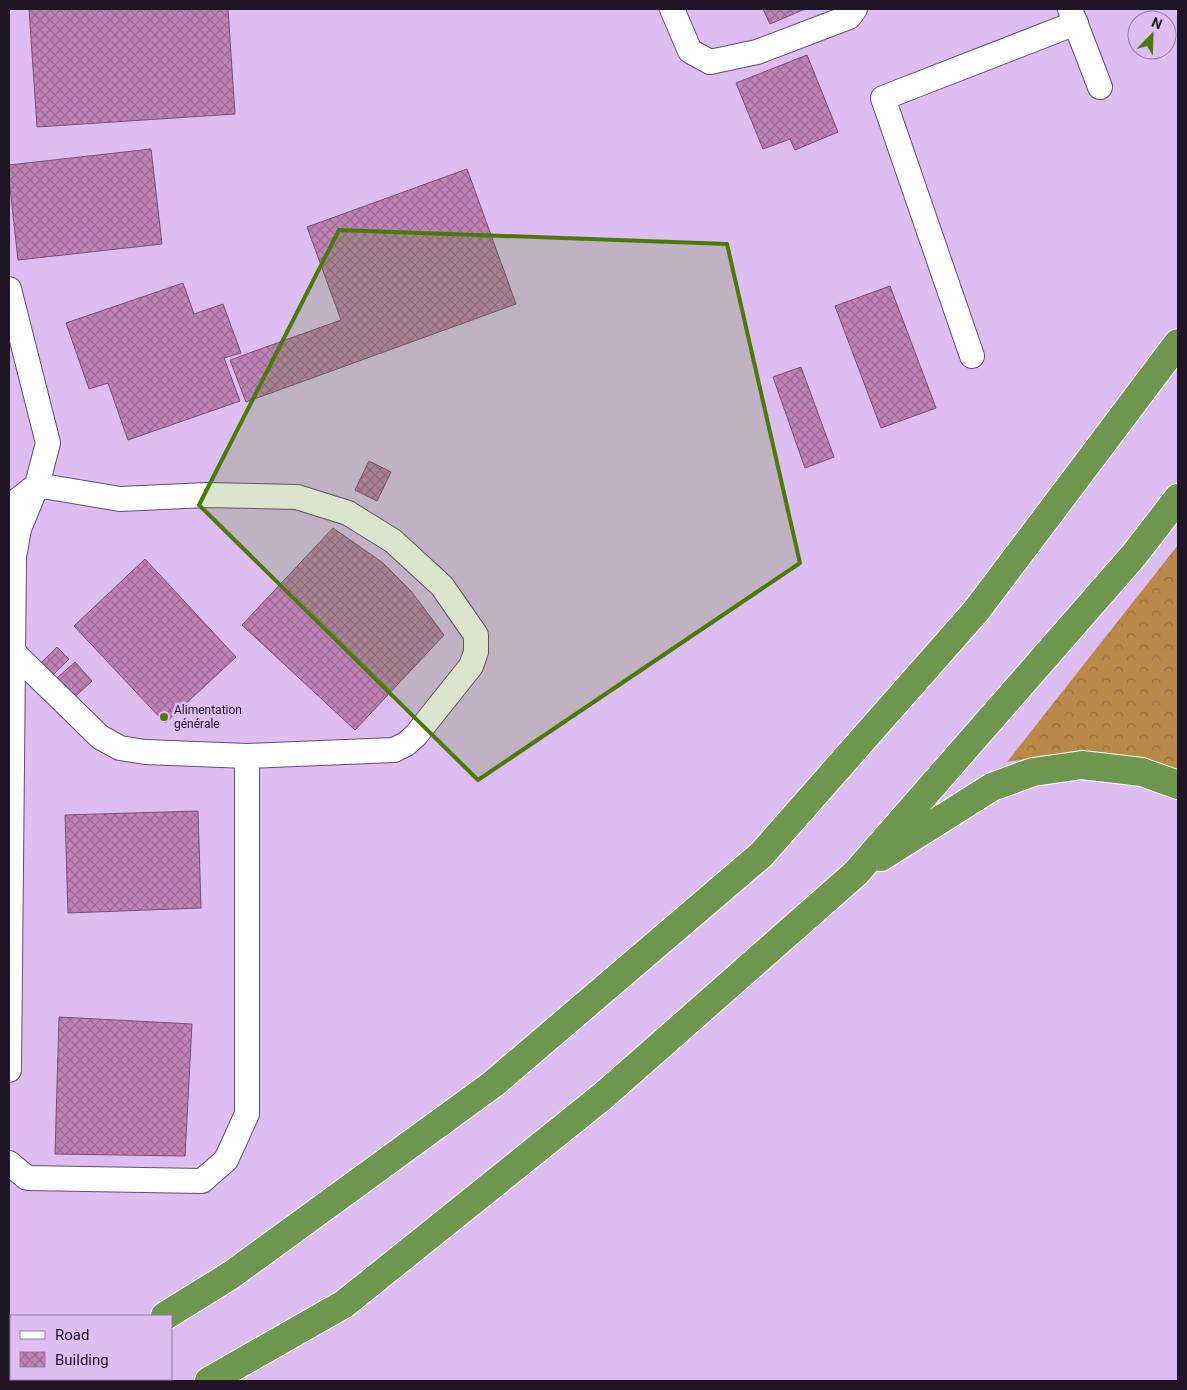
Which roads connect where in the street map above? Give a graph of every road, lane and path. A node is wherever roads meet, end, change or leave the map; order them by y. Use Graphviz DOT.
graph roads {
  1 [pos="672,9"];
  2 [pos="855,9"];
  3 [pos="1073,16"];
  4 [pos="1100,87"];
  5 [pos="9,289"];
  6 [pos="1178,343"];
  7 [pos="972,356"];
  8 [pos="37,485"];
  9 [pos="1178,498"];
  10 [pos="9,506"];
  11 [pos="13,652"];
  12 [pos="247,756"];
  13 [pos="1178,785"];
  14 [pos="856,873"];
  15 [pos="9,1070"];
  16 [pos="9,1163"];
  17 [pos="167,1315"];
  18 [pos="209,1381"];
  1 -- 2 [label="street"];
  3 -- 4 [label="street"];
  3 -- 7 [label="street"];
  5 -- 8 [label="street"];
  6 -- 17 [label="highway"];
  8 -- 10 [label="street"];
  8 -- 11 [label="street"];
  8 -- 12 [label="street"];
  9 -- 14 [label="highway"];
  11 -- 12 [label="street"];
  11 -- 15 [label="street"];
  12 -- 16 [label="street"];
  13 -- 14 [label="highway"];
  14 -- 18 [label="highway"];
}
